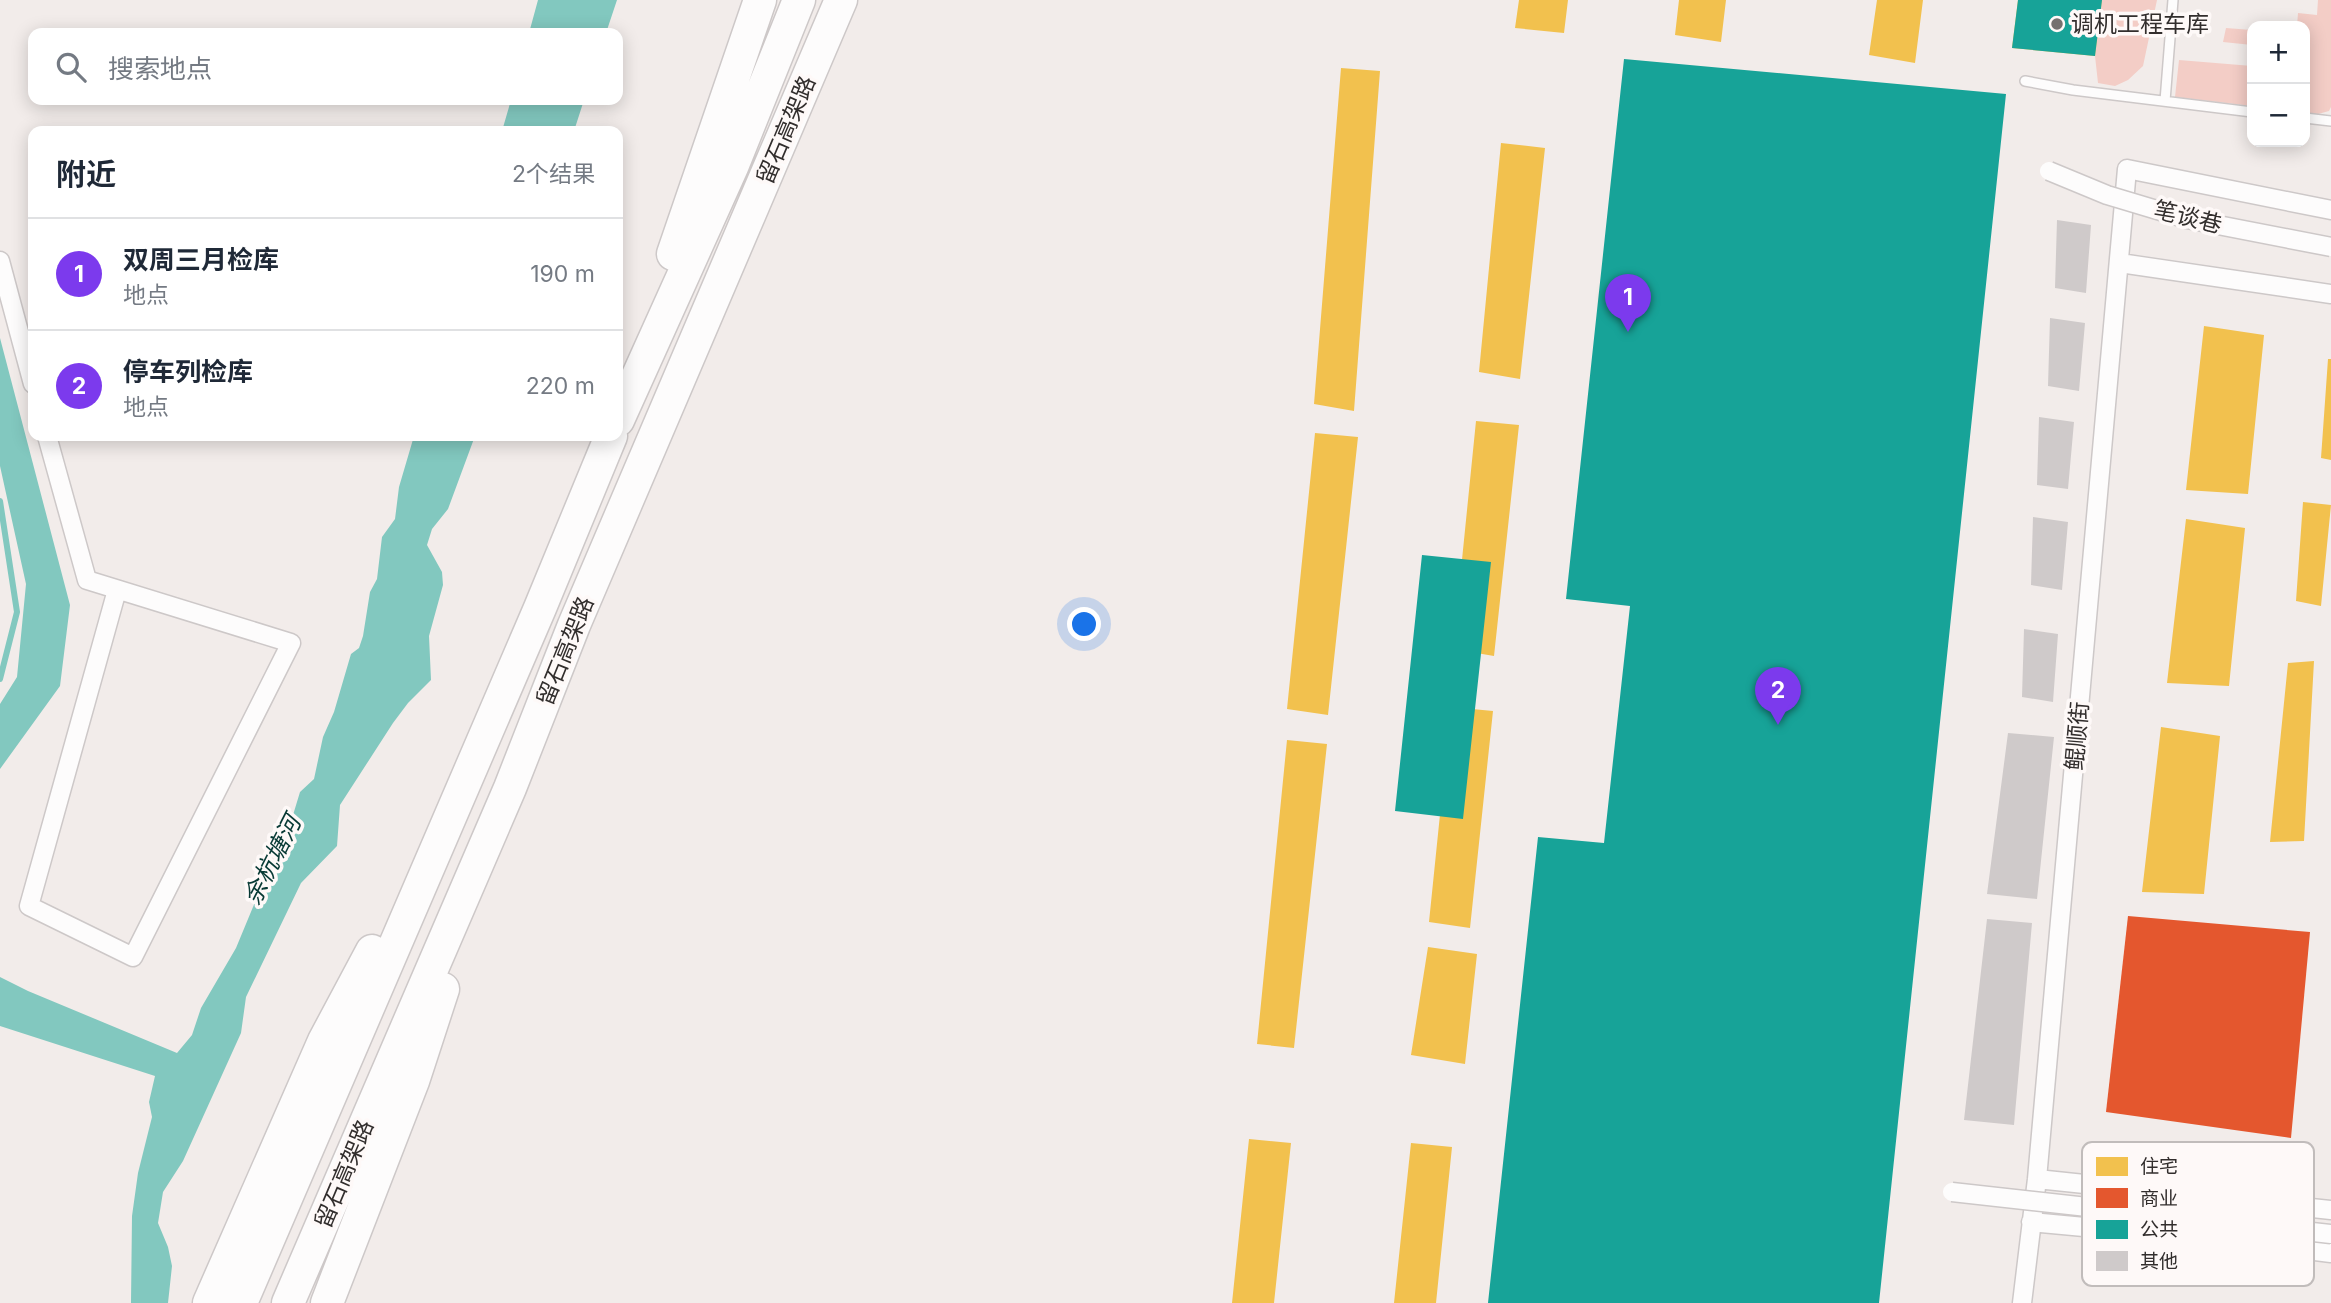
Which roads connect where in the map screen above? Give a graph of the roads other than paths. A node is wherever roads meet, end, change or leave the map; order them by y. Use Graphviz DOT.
graph roads {
  1 [pos="760,0"];
  2 [pos="799,0"];
  3 [pos="841,0"];
  4 [pos="2173,0"];
  5 [pos="2025,81"];
  6 [pos="2165,101"];
  7 [pos="2247,111"];
  8 [pos="2310,119"];
  9 [pos="2331,121"];
  10 [pos="2127,169"];
  11 [pos="2049,171"];
  12 [pos="2331,210"];
  13 [pos="2331,247"];
  14 [pos="0,261"];
  15 [pos="2120,263"];
  16 [pos="2331,294"];
  17 [pos="28,365"];
  18 [pos="623,403"];
  19 [pos="623,408"];
  20 [pos="48,441"];
  21 [pos="609,441"];
  22 [pos="117,590"];
  23 [pos="474,758"];
  24 [pos="510,788"];
  25 [pos="2037,1179"];
  26 [pos="2082,1184"];
  27 [pos="1952,1192"];
  28 [pos="2082,1206"];
  29 [pos="2031,1222"];
  30 [pos="2082,1227"];
  31 [pos="209,1303"];
  32 [pos="241,1303"];
  33 [pos="288,1303"];
  34 [pos="327,1303"];
  35 [pos="2022,1303"];
  1 -- 18 [label="highway"];
  2 -- 19 [label="highway, 留石高架路"];
  3 -- 24 [label="highway, 留石高架路"];
  4 -- 6 [label="lane"];
  5 -- 6 [label="lane"];
  6 -- 7 [label="lane"];
  8 -- 9 [label="lane"];
  10 -- 12 [label="street, 笔谈巷"];
  10 -- 15 [label="street, 鲲顺街"];
  11 -- 13 [label="street, 笔谈巷, bridge"];
  14 -- 17 [label="street"];
  15 -- 16 [label="street"];
  15 -- 25 [label="street, 鲲顺街"];
  20 -- 22 [label="street"];
  21 -- 23 [label="highway, 留石高架路"];
  22 -- 22 [label="street"];
  23 -- 31 [label="highway"];
  23 -- 32 [label="highway, 留石高架路"];
  24 -- 33 [label="highway, 留石高架路"];
  24 -- 34 [label="highway"];
  25 -- 26 [label="street"];
  25 -- 29 [label="street, 鲲顺街"];
  27 -- 28 [label="street, bridge"];
  29 -- 30 [label="street"];
  29 -- 35 [label="street, 鲲顺街"];
}
